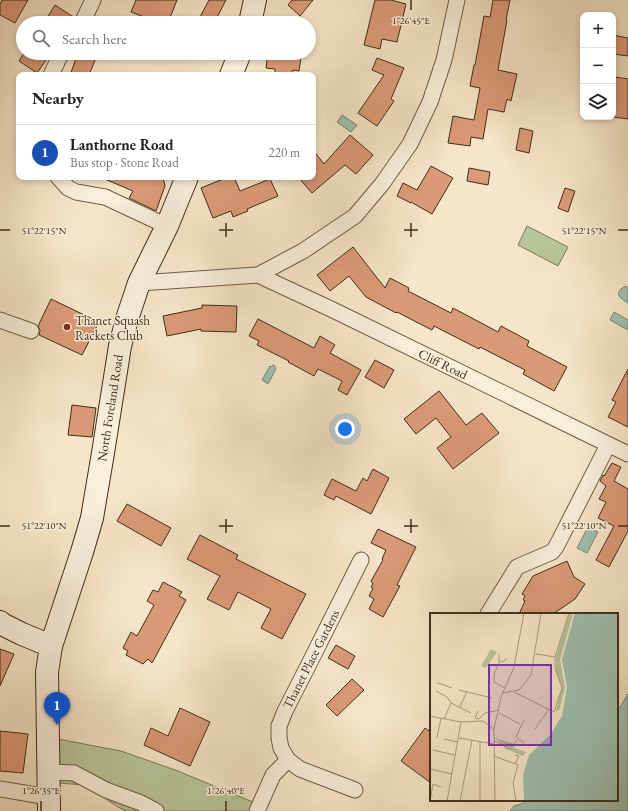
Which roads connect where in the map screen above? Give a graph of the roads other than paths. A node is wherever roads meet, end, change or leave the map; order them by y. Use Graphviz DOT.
graph roads {
  1 [pos="93,0"];
  2 [pos="255,0"];
  3 [pos="457,0"];
  4 [pos="85,16"];
  5 [pos="252,16"];
  6 [pos="58,60"];
  7 [pos="237,60"];
  8 [pos="52,72"];
  9 [pos="232,72"];
  10 [pos="61,180"];
  11 [pos="186,180"];
  12 [pos="167,226"];
  13 [pos="258,275"];
  14 [pos="139,283"];
  15 [pos="0,320"];
  16 [pos="31,331"];
  17 [pos="608,445"];
  18 [pos="628,454"];
  19 [pos="360,560"];
  20 [pos="489,613"];
  21 [pos="0,622"];
  22 [pos="51,646"];
  23 [pos="288,760"];
  24 [pos="48,772"];
  25 [pos="0,789"];
  26 [pos="354,790"];
  27 [pos="48,804"];
  28 [pos="156,811"];
  29 [pos="257,811"];
  1 -- 4 [label="street"];
  2 -- 5 [label="main road"];
  3 -- 13 [label="street"];
  6 -- 8 [label="street"];
  7 -- 9 [label="main road"];
  10 -- 12 [label="street"];
  11 -- 12 [label="main road, North Foreland Road"];
  12 -- 14 [label="main road, North Foreland Road"];
  13 -- 14 [label="street"];
  13 -- 17 [label="street, Cliff Road"];
  14 -- 22 [label="main road, North Foreland Road"];
  15 -- 16 [label="street"];
  17 -- 18 [label="street, Cliff Road"];
  17 -- 20 [label="street"];
  19 -- 23 [label="street, Thanet Place Gardens"];
  21 -- 22 [label="main road"];
  22 -- 24 [label="main road, North Foreland Road"];
  23 -- 26 [label="street"];
  23 -- 29 [label="street"];
  24 -- 27 [label="main road, North Foreland Road"];
  24 -- 28 [label="street"];
  25 -- 27 [label="street"];
}
